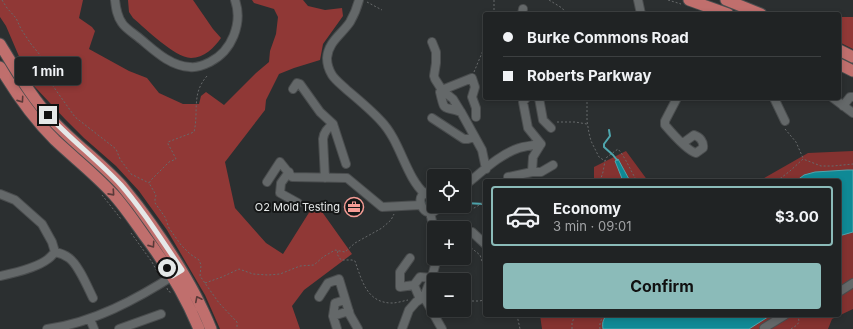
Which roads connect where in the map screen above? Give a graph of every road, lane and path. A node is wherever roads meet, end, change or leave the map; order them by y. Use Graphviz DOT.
graph roads {
  1 [pos="2,0"];
  2 [pos="115,0"];
  3 [pos="235,0"];
  4 [pos="372,0"];
  5 [pos="494,0"];
  6 [pos="549,0"];
  7 [pos="638,0"];
  8 [pos="689,0"];
  9 [pos="726,0"];
  10 [pos="363,1"];
  11 [pos="372,4"];
  12 [pos="382,10"];
  13 [pos="494,12"];
  14 [pos="565,12"];
  15 [pos="641,12"];
  16 [pos="722,12"];
  17 [pos="756,12"];
  18 [pos="432,42"];
  19 [pos="0,44"];
  20 [pos="483,51"];
  21 [pos="841,51"];
  22 [pos="853,58"];
  23 [pos="841,65"];
  24 [pos="0,67"];
  25 [pos="853,71"];
  26 [pos="207,76"];
  27 [pos="472,78"];
  28 [pos="293,90"];
  29 [pos="442,90"];
  30 [pos="853,97"];
  31 [pos="524,100"];
  32 [pos="539,100"];
  33 [pos="587,100"];
  34 [pos="676,100"];
  35 [pos="775,100"];
  36 [pos="836,100"];
  37 [pos="843,106"];
  38 [pos="853,113"];
  39 [pos="476,117"];
  40 [pos="432,118"];
  41 [pos="333,124"];
  42 [pos="588,124"];
  43 [pos="785,124"];
  44 [pos="551,128"];
  45 [pos="475,137"];
  46 [pos="683,143"];
  47 [pos="541,144"];
  48 [pos="803,159"];
  49 [pos="605,161"];
  50 [pos="346,164"];
  51 [pos="553,164"];
  52 [pos="853,164"];
  53 [pos="486,169"];
  54 [pos="288,172"];
  55 [pos="532,172"];
  56 [pos="508,176"];
  57 [pos="325,178"];
  58 [pos="601,179"];
  59 [pos="636,179"];
  60 [pos="780,179"];
  61 [pos="471,181"];
  62 [pos="267,182"];
  63 [pos="149,183"];
  64 [pos="0,194"];
  65 [pos="425,194"];
  66 [pos="483,202"];
  67 [pos="298,203"];
  68 [pos="421,204"];
  69 [pos="471,210"];
  70 [pos="427,211"];
  71 [pos="395,212"];
  72 [pos="448,213"];
  73 [pos="459,213"];
  74 [pos="471,232"];
  75 [pos="483,242"];
  76 [pos="471,247"];
  77 [pos="338,251"];
  78 [pos="55,252"];
  79 [pos="410,258"];
  80 [pos="483,265"];
  81 [pos="182,270"];
  82 [pos="0,276"];
  83 [pos="172,276"];
  84 [pos="427,278"];
  85 [pos="205,283"];
  86 [pos="853,283"];
  87 [pos="414,285"];
  88 [pos="427,287"];
  89 [pos="841,291"];
  90 [pos="319,297"];
  91 [pos="93,298"];
  92 [pos="420,299"];
  93 [pos="345,300"];
  94 [pos="483,300"];
  95 [pos="471,301"];
  96 [pos="349,311"];
  97 [pos="161,314"];
  98 [pos="333,316"];
  99 [pos="517,317"];
  100 [pos="574,317"];
  101 [pos="602,317"];
  102 [pos="782,317"];
  103 [pos="798,317"];
  104 [pos="90,319"];
  105 [pos="764,328"];
  106 [pos="47,329"];
  107 [pos="94,329"];
  108 [pos="119,329"];
  109 [pos="199,329"];
  110 [pos="211,329"];
  111 [pos="237,329"];
  112 [pos="337,329"];
  113 [pos="358,329"];
  114 [pos="402,329"];
  115 [pos="442,329"];
  116 [pos="520,329"];
  117 [pos="572,329"];
  118 [pos="600,329"];
  119 [pos="791,329"];
  1 -- 63 [label="path"];
  2 -- 3 [label="street"];
  4 -- 11 [label="path"];
  5 -- 13 [label="path"];
  6 -- 14 [label="path"];
  7 -- 15 [label="street"];
  8 -- 16 [label="main road"];
  9 -- 17 [label="main road"];
  10 -- 11 [label="path"];
  10 -- 65 [label="street"];
  11 -- 12 [label="path"];
  18 -- 29 [label="street"];
  19 -- 81 [label="main road"];
  20 -- 27 [label="path"];
  21 -- 22 [label="main road"];
  23 -- 25 [label="main road"];
  24 -- 83 [label="main road, one-way"];
  26 -- 63 [label="path"];
  27 -- 29 [label="street"];
  27 -- 39 [label="street"];
  28 -- 41 [label="street"];
  29 -- 45 [label="street"];
  30 -- 37 [label="street"];
  31 -- 47 [label="street"];
  32 -- 44 [label="street"];
  33 -- 42 [label="path"];
  34 -- 46 [label="street"];
  35 -- 43 [label="street"];
  36 -- 37 [label="street"];
  37 -- 38 [label="street"];
  40 -- 45 [label="street"];
  41 -- 50 [label="street"];
  41 -- 57 [label="street"];
  42 -- 44 [label="path"];
  42 -- 49 [label="path"];
  43 -- 48 [label="path"];
  45 -- 53 [label="street"];
  47 -- 53 [label="street"];
  47 -- 55 [label="street"];
  48 -- 52 [label="path"];
  48 -- 60 [label="path"];
  49 -- 58 [label="path"];
  49 -- 59 [label="path"];
  51 -- 55 [label="street"];
  53 -- 61 [label="street"];
  54 -- 57 [label="street"];
  54 -- 62 [label="street"];
  54 -- 67 [label="street"];
  55 -- 56 [label="street"];
  57 -- 68 [label="street"];
  63 -- 85 [label="path"];
  64 -- 78 [label="street"];
  65 -- 68 [label="street"];
  66 -- 69 [label="path"];
  68 -- 70 [label="street"];
  71 -- 77 [label="path"];
  72 -- 73 [label="path"];
  74 -- 75 [label="street"];
  76 -- 80 [label="path"];
  77 -- 85 [label="path"];
  77 -- 92 [label="path"];
  78 -- 82 [label="street"];
  78 -- 91 [label="street"];
  79 -- 87 [label="street"];
  81 -- 83 [label="street"];
  110 -- 81 [label="main road, one-way"];
  83 -- 104 [label="street"];
  83 -- 109 [label="main road"];
  84 -- 87 [label="street"];
  85 -- 111 [label="path"];
  86 -- 89 [label="street"];
  87 -- 92 [label="street"];
  88 -- 92 [label="street"];
  90 -- 93 [label="street"];
  92 -- 114 [label="street"];
  92 -- 115 [label="street"];
  93 -- 96 [label="street"];
  93 -- 98 [label="street"];
  94 -- 95 [label="path"];
  96 -- 98 [label="street"];
  96 -- 113 [label="street"];
  97 -- 108 [label="street"];
  98 -- 112 [label="street"];
  99 -- 116 [label="path"];
  100 -- 117 [label="path"];
  101 -- 118 [label="path"];
  102 -- 105 [label="street"];
  103 -- 119 [label="path"];
  104 -- 106 [label="street"];
  104 -- 107 [label="street"];
}
